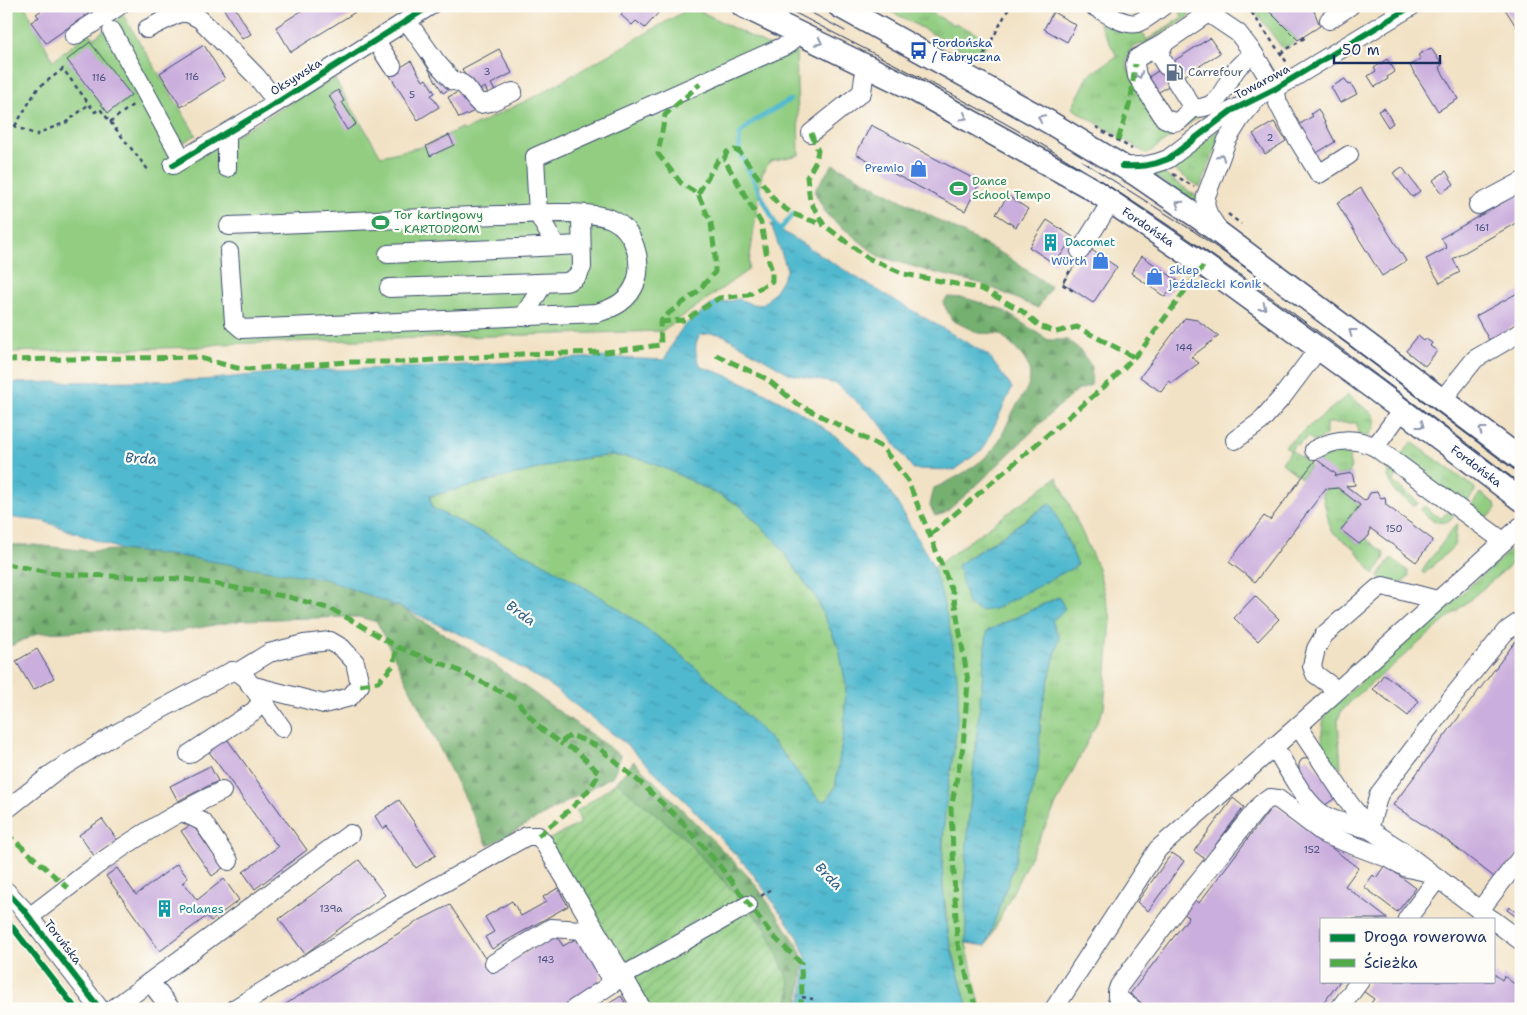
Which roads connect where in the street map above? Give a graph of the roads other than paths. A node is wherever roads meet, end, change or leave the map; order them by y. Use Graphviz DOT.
graph roads {
  1 [pos="119,6"];
  2 [pos="430,6"];
  3 [pos="744,6"];
  4 [pos="839,6"];
  5 [pos="1093,6"];
  6 [pos="1163,6"];
  7 [pos="1350,6"];
  8 [pos="1387,6"];
  9 [pos="1412,6"];
  10 [pos="1203,9"];
  11 [pos="1328,20"];
  12 [pos="408,21"];
  13 [pos="147,29"];
  14 [pos="112,31"];
  15 [pos="798,31"];
  16 [pos="1369,33"];
  17 [pos="74,36"];
  18 [pos="376,41"];
  19 [pos="1164,43"];
  20 [pos="1254,54"];
  21 [pos="392,66"];
  22 [pos="1166,66"];
  23 [pos="869,67"];
  24 [pos="1176,81"];
  25 [pos="1275,89"];
  26 [pos="513,92"];
  27 [pos="1258,98"];
  28 [pos="277,102"];
  29 [pos="1193,108"];
  30 [pos="227,133"];
  31 [pos="811,133"];
  32 [pos="1348,155"];
  33 [pos="1122,166"];
  34 [pos="227,168"];
  35 [pos="1521,182"];
  36 [pos="1111,202"];
  37 [pos="1478,205"];
  38 [pos="538,214"];
  39 [pos="581,215"];
  40 [pos="229,226"];
  41 [pos="1221,234"];
  42 [pos="582,245"];
  43 [pos="556,246"];
  44 [pos="229,252"];
  45 [pos="388,254"];
  46 [pos="1079,255"];
  47 [pos="544,283"];
  48 [pos="390,288"];
  49 [pos="523,316"];
  50 [pos="1521,332"];
  51 [pos="1319,348"];
  52 [pos="1442,400"];
  53 [pos="1402,410"];
  54 [pos="1235,440"];
  55 [pos="1376,447"];
  56 [pos="1314,450"];
  57 [pos="1521,459"];
  58 [pos="1521,500"];
  59 [pos="1521,526"];
  60 [pos="1503,541"];
  61 [pos="1437,600"];
  62 [pos="1521,621"];
  63 [pos="244,678"];
  64 [pos="1337,690"];
  65 [pos="262,701"];
  66 [pos="1298,726"];
  67 [pos="282,728"];
  68 [pos="1274,746"];
  69 [pos="189,754"];
  70 [pos="222,791"];
  71 [pos="6,810"];
  72 [pos="180,811"];
  73 [pos="1369,829"];
  74 [pos="350,834"];
  75 [pos="1521,857"];
  76 [pos="229,861"];
  77 [pos="1434,875"];
  78 [pos="6,891"];
  79 [pos="748,905"];
  80 [pos="1488,916"];
  81 [pos="30,917"];
  82 [pos="1408,918"];
  83 [pos="1494,921"];
  84 [pos="1521,941"];
  85 [pos="494,963"];
  86 [pos="618,980"];
  87 [pos="150,982"];
  88 [pos="1359,982"];
  89 [pos="1068,1001"];
  90 [pos="100,1009"];
  91 [pos="113,1009"];
  92 [pos="171,1009"];
  93 [pos="234,1009"];
  94 [pos="574,1009"];
  95 [pos="642,1009"];
  96 [pos="1054,1009"];
  97 [pos="1133,1009"];
  98 [pos="1339,1009"];
  1 -- 17 [label="street"];
  2 -- 12 [label="street, Oksywska"];
  3 -- 15 [label="main road, Fordońska"];
  33 -- 4 [label="main road, one-way"];
  5 -- 6 [label="street"];
  7 -- 11 [label="street"];
  8 -- 16 [label="street"];
  9 -- 16 [label="street, Towarowa"];
  10 -- 19 [label="street"];
  10 -- 20 [label="street"];
  12 -- 18 [label="street, Oksywska"];
  12 -- 26 [label="street"];
  13 -- 28 [label="street"];
  14 -- 30 [label="street, Oksywska"];
  15 -- 23 [label="main road, Fordońska, one-way"];
  15 -- 38 [label="street"];
  16 -- 25 [label="street, Towarowa"];
  18 -- 21 [label="street"];
  18 -- 28 [label="street, Oksywska"];
  19 -- 22 [label="street"];
  19 -- 29 [label="street, one-way"];
  20 -- 25 [label="street"];
  20 -- 29 [label="street"];
  23 -- 31 [label="street"];
  23 -- 36 [label="main road, Fordońska, one-way"];
  24 -- 29 [label="street"];
  25 -- 27 [label="street, Towarowa"];
  25 -- 32 [label="street"];
  27 -- 33 [label="street, Towarowa"];
  41 -- 27 [label="street, Towarowa, one-way"];
  28 -- 30 [label="street, Oksywska"];
  30 -- 34 [label="street"];
  41 -- 33 [label="main road, one-way"];
  35 -- 37 [label="street"];
  36 -- 46 [label="street"];
  36 -- 51 [label="main road, Fordońska, one-way"];
  38 -- 39 [label="street"];
  38 -- 40 [label="street"];
  38 -- 43 [label="street"];
  39 -- 42 [label="street"];
  39 -- 49 [label="street"];
  52 -- 41 [label="main road, one-way"];
  42 -- 43 [label="street"];
  42 -- 47 [label="street"];
  43 -- 45 [label="street"];
  44 -- 49 [label="street"];
  47 -- 48 [label="street"];
  47 -- 49 [label="street"];
  50 -- 52 [label="street"];
  51 -- 53 [label="main road, Fordońska"];
  51 -- 54 [label="street"];
  57 -- 52 [label="main road, one-way"];
  53 -- 55 [label="street"];
  53 -- 58 [label="main road, Fordońska, one-way"];
  55 -- 56 [label="street"];
  55 -- 60 [label="street"];
  59 -- 60 [label="street"];
  60 -- 61 [label="street"];
  61 -- 64 [label="street"];
  61 -- 64 [label="street"];
  62 -- 73 [label="street"];
  63 -- 63 [label="street"];
  63 -- 65 [label="street"];
  63 -- 71 [label="street"];
  64 -- 66 [label="street"];
  65 -- 67 [label="street"];
  65 -- 69 [label="street"];
  66 -- 68 [label="street"];
  66 -- 73 [label="street"];
  68 -- 73 [label="street"];
  68 -- 89 [label="street"];
  70 -- 72 [label="street"];
  72 -- 76 [label="street"];
  72 -- 81 [label="street"];
  73 -- 77 [label="street"];
  74 -- 87 [label="street"];
  75 -- 80 [label="street"];
  77 -- 80 [label="street"];
  77 -- 82 [label="street"];
  77 -- 97 [label="street"];
  78 -- 81 [label="street, Toruńska"];
  79 -- 86 [label="street"];
  81 -- 90 [label="street, Toruńska"];
  83 -- 84 [label="street"];
  85 -- 86 [label="street"];
  86 -- 93 [label="street"];
  86 -- 94 [label="street"];
  86 -- 95 [label="street"];
  87 -- 91 [label="street"];
  87 -- 92 [label="street"];
  88 -- 98 [label="street"];
  89 -- 96 [label="street"];
}
